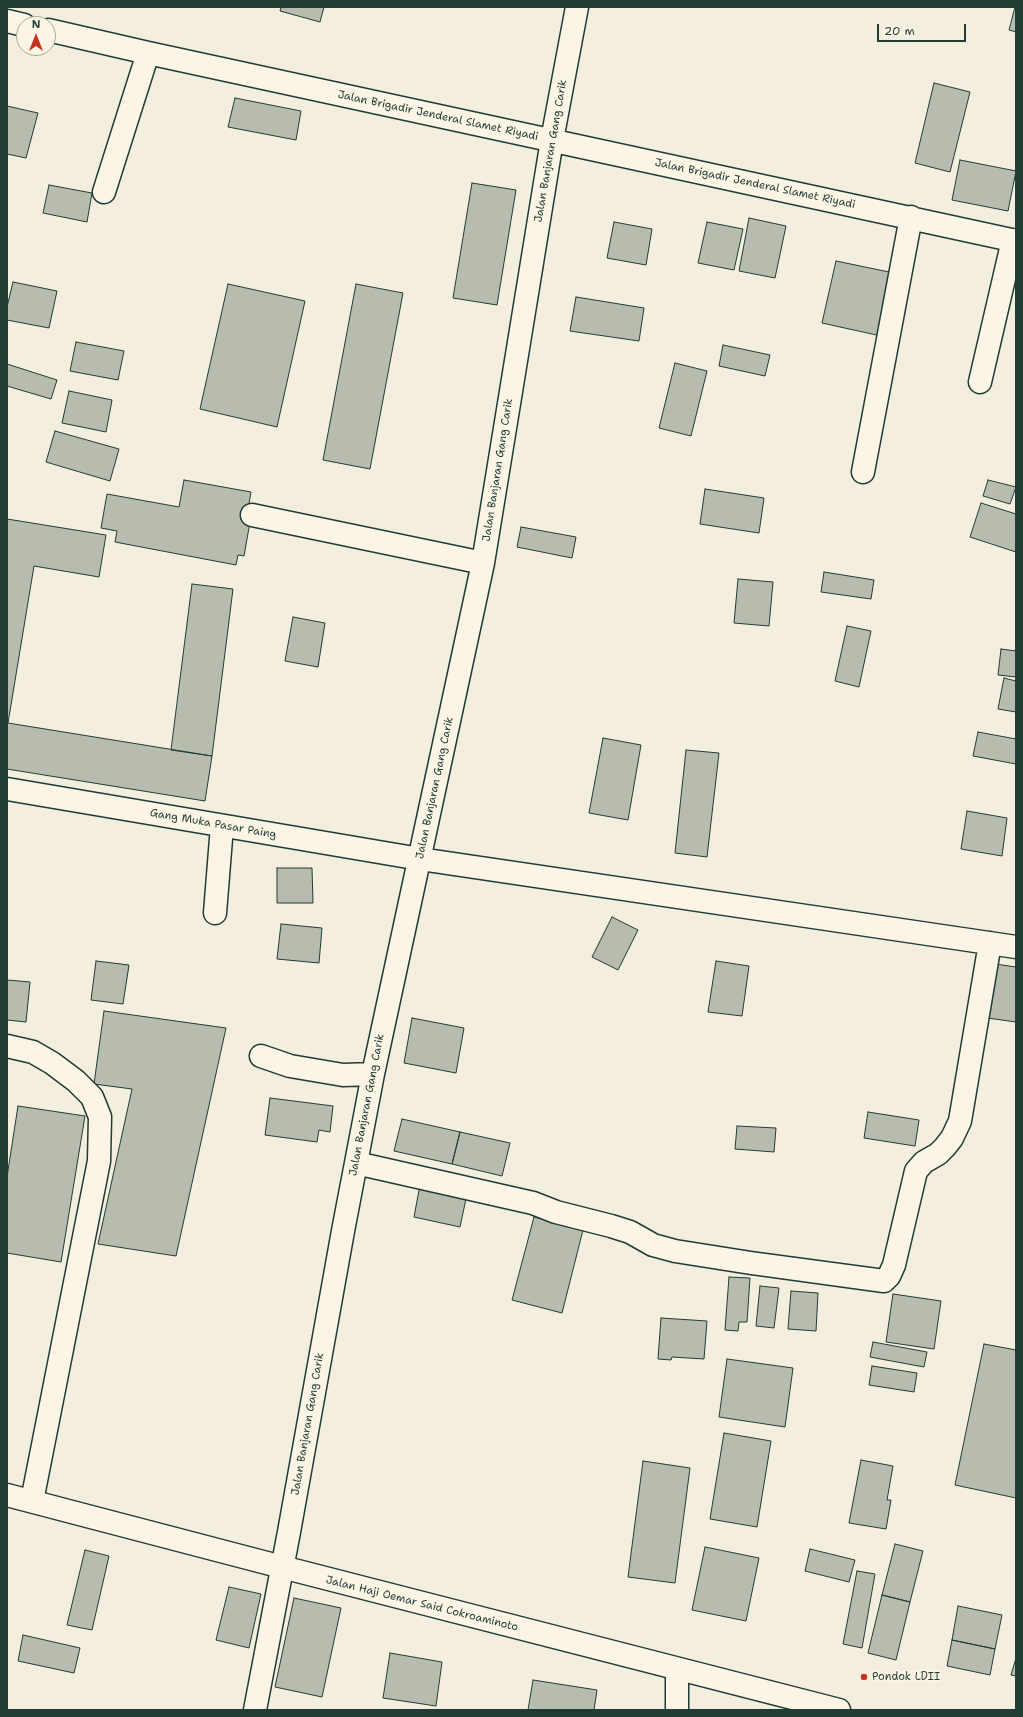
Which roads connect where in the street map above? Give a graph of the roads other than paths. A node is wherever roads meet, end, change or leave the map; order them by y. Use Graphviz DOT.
graph roads {
  1 [pos="577,7"];
  2 [pos="56,32"];
  3 [pos="148,53"];
  4 [pos="552,140"];
  5 [pos="104,192"];
  6 [pos="912,217"];
  7 [pos="1014,241"];
  8 [pos="980,382"];
  9 [pos="864,472"];
  10 [pos="252,515"];
  11 [pos="483,563"];
  12 [pos="7,789"];
  13 [pos="222,826"];
  14 [pos="420,859"];
  15 [pos="215,913"];
  16 [pos="990,944"];
  17 [pos="1016,947"];
  18 [pos="7,1046"];
  19 [pos="261,1056"];
  20 [pos="373,1074"];
  21 [pos="356,1163"];
  22 [pos="7,1495"];
  23 [pos="32,1501"];
  24 [pos="282,1568"];
  25 [pos="678,1670"];
  26 [pos="255,1710"];
  27 [pos="677,1710"];
  28 [pos="839,1710"];
  1 -- 4 [label="street, Jalan Banjaran Gang Carik"];
  2 -- 3 [label="street, Jalan Brigadir Jenderal Slamet Riyadi"];
  3 -- 4 [label="street, Jalan Brigadir Jenderal Slamet Riyadi"];
  3 -- 5 [label="street"];
  4 -- 6 [label="street, Jalan Brigadir Jenderal Slamet Riyadi"];
  4 -- 11 [label="street, Jalan Banjaran Gang Carik"];
  6 -- 7 [label="street, Jalan Brigadir Jenderal Slamet Riyadi"];
  6 -- 9 [label="street"];
  7 -- 8 [label="street"];
  10 -- 11 [label="street"];
  11 -- 14 [label="street, Jalan Banjaran Gang Carik"];
  12 -- 13 [label="street, Gang Muka Pasar Paing"];
  13 -- 14 [label="street, Gang Muka Pasar Paing"];
  13 -- 15 [label="street"];
  14 -- 16 [label="street, Gang Muka Pasar Paing"];
  14 -- 20 [label="street, Jalan Banjaran Gang Carik"];
  16 -- 17 [label="street, Gang Muka Pasar Paing"];
  16 -- 21 [label="street"];
  18 -- 23 [label="street"];
  19 -- 20 [label="street"];
  20 -- 21 [label="street, Jalan Banjaran Gang Carik"];
  21 -- 24 [label="street, Jalan Banjaran Gang Carik"];
  22 -- 23 [label="street, Jalan Haji Oemar Said Cokroaminoto"];
  23 -- 24 [label="street, Jalan Haji Oemar Said Cokroaminoto"];
  24 -- 25 [label="street, Jalan Haji Oemar Said Cokroaminoto"];
  24 -- 26 [label="street, Jalan Banjaran Gang Carik"];
  25 -- 27 [label="street"];
  25 -- 28 [label="street, Jalan Haji Oemar Said Cokroaminoto"];
}
